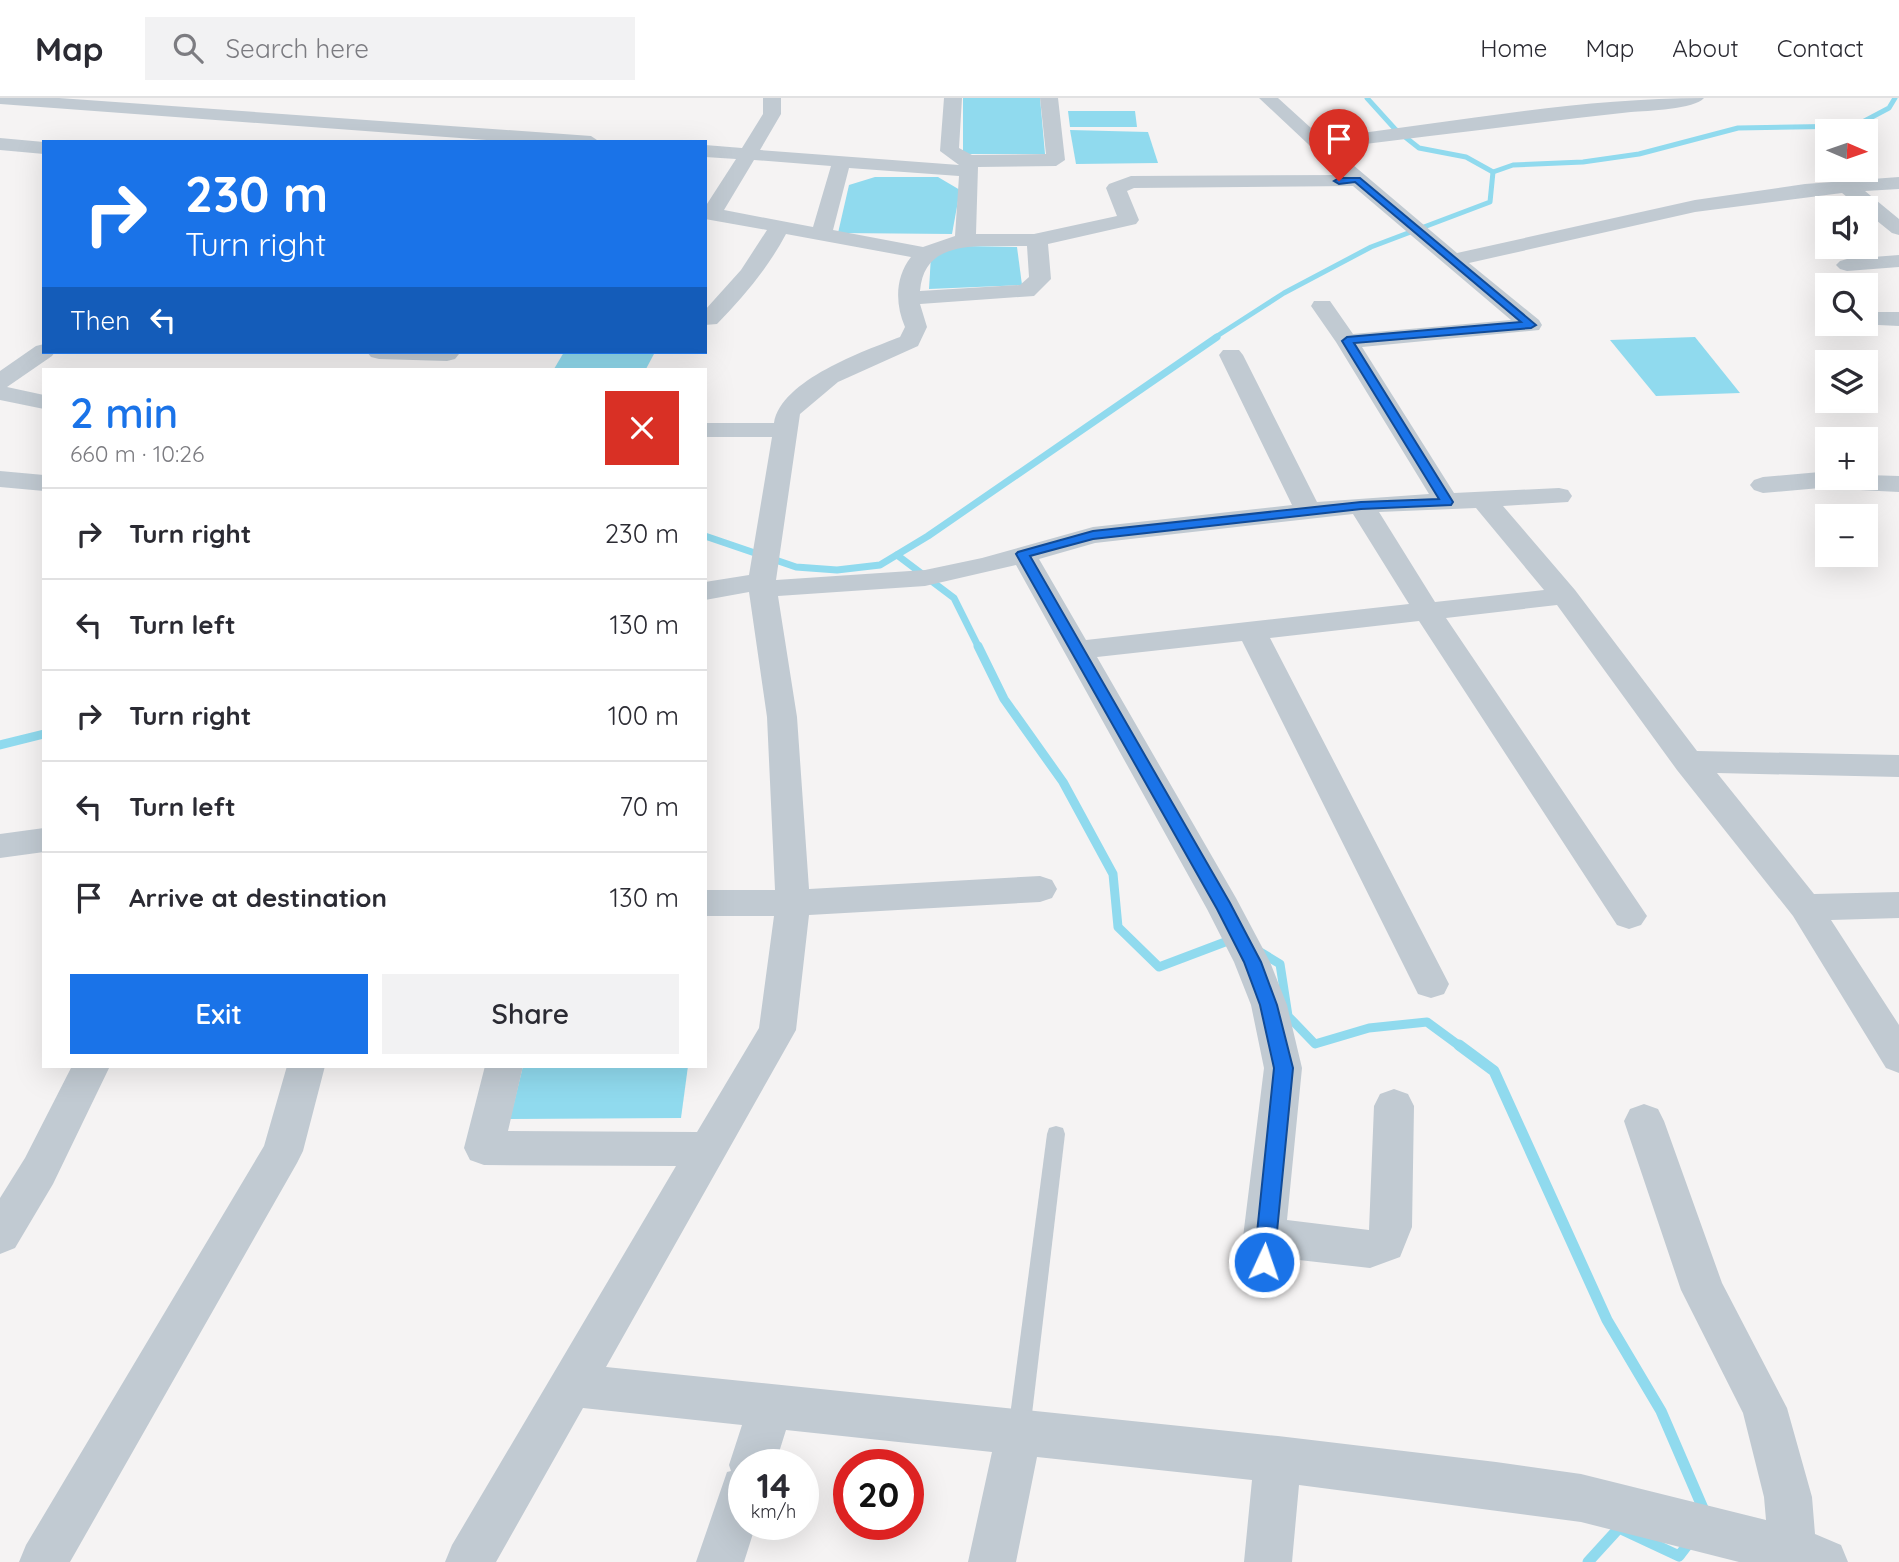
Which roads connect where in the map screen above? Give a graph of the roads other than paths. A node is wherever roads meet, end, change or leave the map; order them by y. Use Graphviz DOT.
graph roads {
  1 [pos="772,98"];
  2 [pos="953,98"];
  3 [pos="1049,98"];
  4 [pos="1268,98"];
  5 [pos="1695,98"];
  6 [pos="0,99"];
  7 [pos="1672,100"];
  8 [pos="1509,104"];
  9 [pos="294,105"];
  10 [pos="1526,117"];
  11 [pos="276,118"];
  12 [pos="254,134"];
  13 [pos="565,140"];
  14 [pos="0,144"];
  15 [pos="1318,144"];
  16 [pos="42,148"];
  17 [pos="707,151"];
  18 [pos="748,155"];
  19 [pos="841,163"];
  20 [pos="969,166"];
  21 [pos="1357,180"];
  22 [pos="1899,183"];
  23 [pos="1847,187"];
  24 [pos="709,213"];
  25 [pos="780,225"];
  26 [pos="1899,229"];
  27 [pos="821,235"];
  28 [pos="1037,240"];
  29 [pos="965,241"];
  30 [pos="923,253"];
  31 [pos="1452,260"];
  32 [pos="1899,261"];
  33 [pos="1847,265"];
  34 [pos="909,298"];
  35 [pos="1322,306"];
  36 [pos="709,319"];
  37 [pos="1878,319"];
  38 [pos="1899,319"];
  39 [pos="1347,341"];
  40 [pos="42,352"];
  41 [pos="401,354"];
  42 [pos="1231,355"];
  43 [pos="445,358"];
  44 [pos="0,382"];
  45 [pos="0,393"];
  46 [pos="42,402"];
  47 [pos="707,430"];
  48 [pos="785,430"];
  49 [pos="0,480"];
  50 [pos="42,483"];
  51 [pos="1899,484"];
  52 [pos="1763,485"];
  53 [pos="1559,496"];
  54 [pos="1483,500"];
  55 [pos="1447,502"];
  56 [pos="1361,505"];
  57 [pos="1308,511"];
  58 [pos="1023,554"];
  59 [pos="763,585"];
  60 [pos="707,591"];
  61 [pos="1565,596"];
  62 [pos="1427,611"];
  63 [pos="1252,631"];
  64 [pos="1077,650"];
  65 [pos="1688,762"];
  66 [pos="1899,766"];
  67 [pos="42,840"];
  68 [pos="0,846"];
  69 [pos="1040,889"];
  70 [pos="707,903"];
  71 [pos="793,903"];
  72 [pos="1899,905"];
  73 [pos="1805,907"];
  74 [pos="1629,916"];
  75 [pos="1431,984"];
  76 [pos="1899,1058"];
  77 [pos="90,1068"];
  78 [pos="305,1068"];
  79 [pos="504,1068"];
  80 [pos="1394,1106"];
  81 [pos="1644,1121"];
  82 [pos="1056,1134"];
  83 [pos="708,1149"];
  84 [pos="0,1235"];
  85 [pos="1265,1237"];
  86 [pos="1263,1287"];
  87 [pos="572,1385"];
  88 [pos="771,1406"];
  89 [pos="1019,1432"];
  90 [pos="757,1449"];
  91 [pos="1278,1459"];
  92 [pos="728,1538"];
  93 [pos="1808,1557"];
  94 [pos="43,1562"];
  95 [pos="469,1562"];
  96 [pos="720,1562"];
  97 [pos="992,1562"];
  98 [pos="1268,1562"];
  1 -- 18 [label="street"];
  2 -- 20 [label="street"];
  3 -- 20 [label="street"];
  4 -- 15 [label="street"];
  5 -- 7 [label="street"];
  6 -- 11 [label="street"];
  7 -- 10 [label="street"];
  8 -- 10 [label="street"];
  9 -- 11 [label="street"];
  10 -- 15 [label="street"];
  11 -- 12 [label="street"];
  11 -- 13 [label="street"];
  14 -- 16 [label="street"];
  15 -- 21 [label="street"];
  17 -- 18 [label="street"];
  18 -- 19 [label="street"];
  18 -- 24 [label="street"];
  19 -- 20 [label="street"];
  19 -- 27 [label="street"];
  20 -- 29 [label="street"];
  21 -- 28 [label="street"];
  21 -- 31 [label="street"];
  22 -- 23 [label="street"];
  23 -- 26 [label="street"];
  23 -- 31 [label="street"];
  24 -- 25 [label="street"];
  25 -- 27 [label="street"];
  25 -- 36 [label="street"];
  27 -- 30 [label="street"];
  28 -- 29 [label="street"];
  28 -- 34 [label="street"];
  29 -- 30 [label="street"];
  30 -- 34 [label="street"];
  31 -- 39 [label="street"];
  32 -- 33 [label="street"];
  34 -- 48 [label="street"];
  35 -- 39 [label="street"];
  37 -- 38 [label="street"];
  39 -- 55 [label="street"];
  40 -- 44 [label="street"];
  41 -- 43 [label="street"];
  42 -- 57 [label="street"];
  45 -- 46 [label="street"];
  47 -- 48 [label="street"];
  48 -- 59 [label="street"];
  49 -- 50 [label="street"];
  51 -- 52 [label="street"];
  53 -- 54 [label="street"];
  54 -- 55 [label="street"];
  54 -- 61 [label="street"];
  55 -- 56 [label="street"];
  56 -- 57 [label="street"];
  56 -- 62 [label="street"];
  57 -- 58 [label="street"];
  58 -- 59 [label="street"];
  58 -- 64 [label="street"];
  59 -- 60 [label="street"];
  59 -- 71 [label="street"];
  61 -- 62 [label="street"];
  61 -- 65 [label="street"];
  62 -- 63 [label="street"];
  62 -- 74 [label="street"];
  63 -- 64 [label="street"];
  63 -- 75 [label="street"];
  64 -- 85 [label="street"];
  65 -- 66 [label="street"];
  65 -- 73 [label="street"];
  67 -- 68 [label="street"];
  69 -- 71 [label="street"];
  70 -- 71 [label="street"];
  71 -- 83 [label="street"];
  72 -- 73 [label="street"];
  73 -- 76 [label="street"];
  77 -- 84 [label="street"];
  78 -- 94 [label="street"];
  79 -- 83 [label="street"];
  80 -- 85 [label="street"];
  81 -- 93 [label="street"];
  82 -- 89 [label="lane"];
  83 -- 87 [label="street"];
  85 -- 86 [label="lane"];
  87 -- 88 [label="street"];
  87 -- 95 [label="street"];
  88 -- 89 [label="street"];
  88 -- 90 [label="street"];
  89 -- 91 [label="street"];
  89 -- 97 [label="street"];
  91 -- 93 [label="street"];
  91 -- 98 [label="street"];
  92 -- 96 [label="street"];
}
